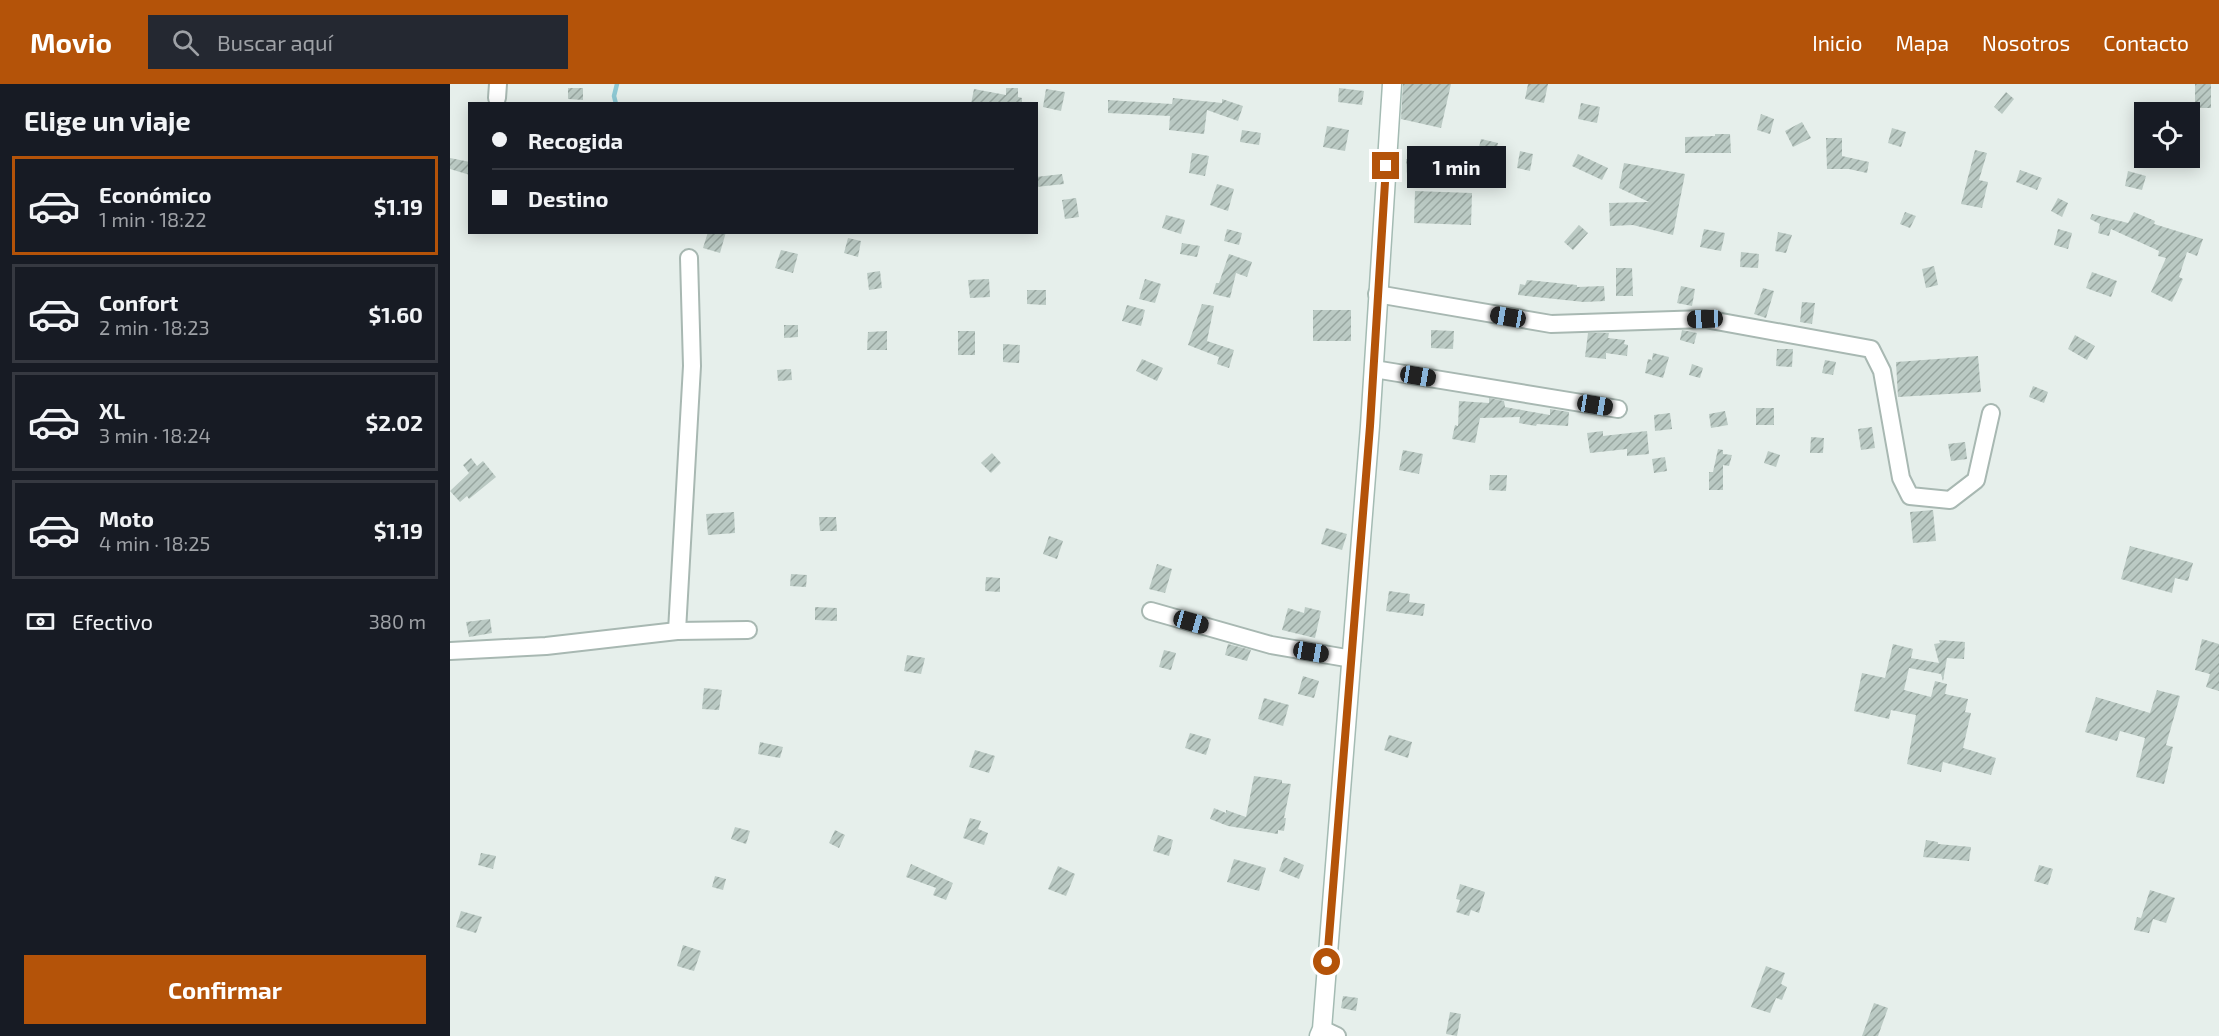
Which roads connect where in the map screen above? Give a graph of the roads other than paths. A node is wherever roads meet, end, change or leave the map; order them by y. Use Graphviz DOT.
graph roads {
  1 [pos="1392,84"];
  2 [pos="689,258"];
  3 [pos="1377,294"];
  4 [pos="1374,369"];
  5 [pos="1618,409"];
  6 [pos="1991,413"];
  7 [pos="1151,611"];
  8 [pos="748,630"];
  9 [pos="677,631"];
  10 [pos="450,651"];
  11 [pos="1352,659"];
  12 [pos="1326,1034"];
  1 -- 3 [label="street"];
  2 -- 9 [label="street"];
  3 -- 4 [label="street"];
  3 -- 6 [label="street"];
  4 -- 5 [label="street"];
  4 -- 11 [label="street"];
  7 -- 11 [label="street"];
  8 -- 9 [label="street"];
  9 -- 10 [label="street"];
  11 -- 12 [label="street"];
}
